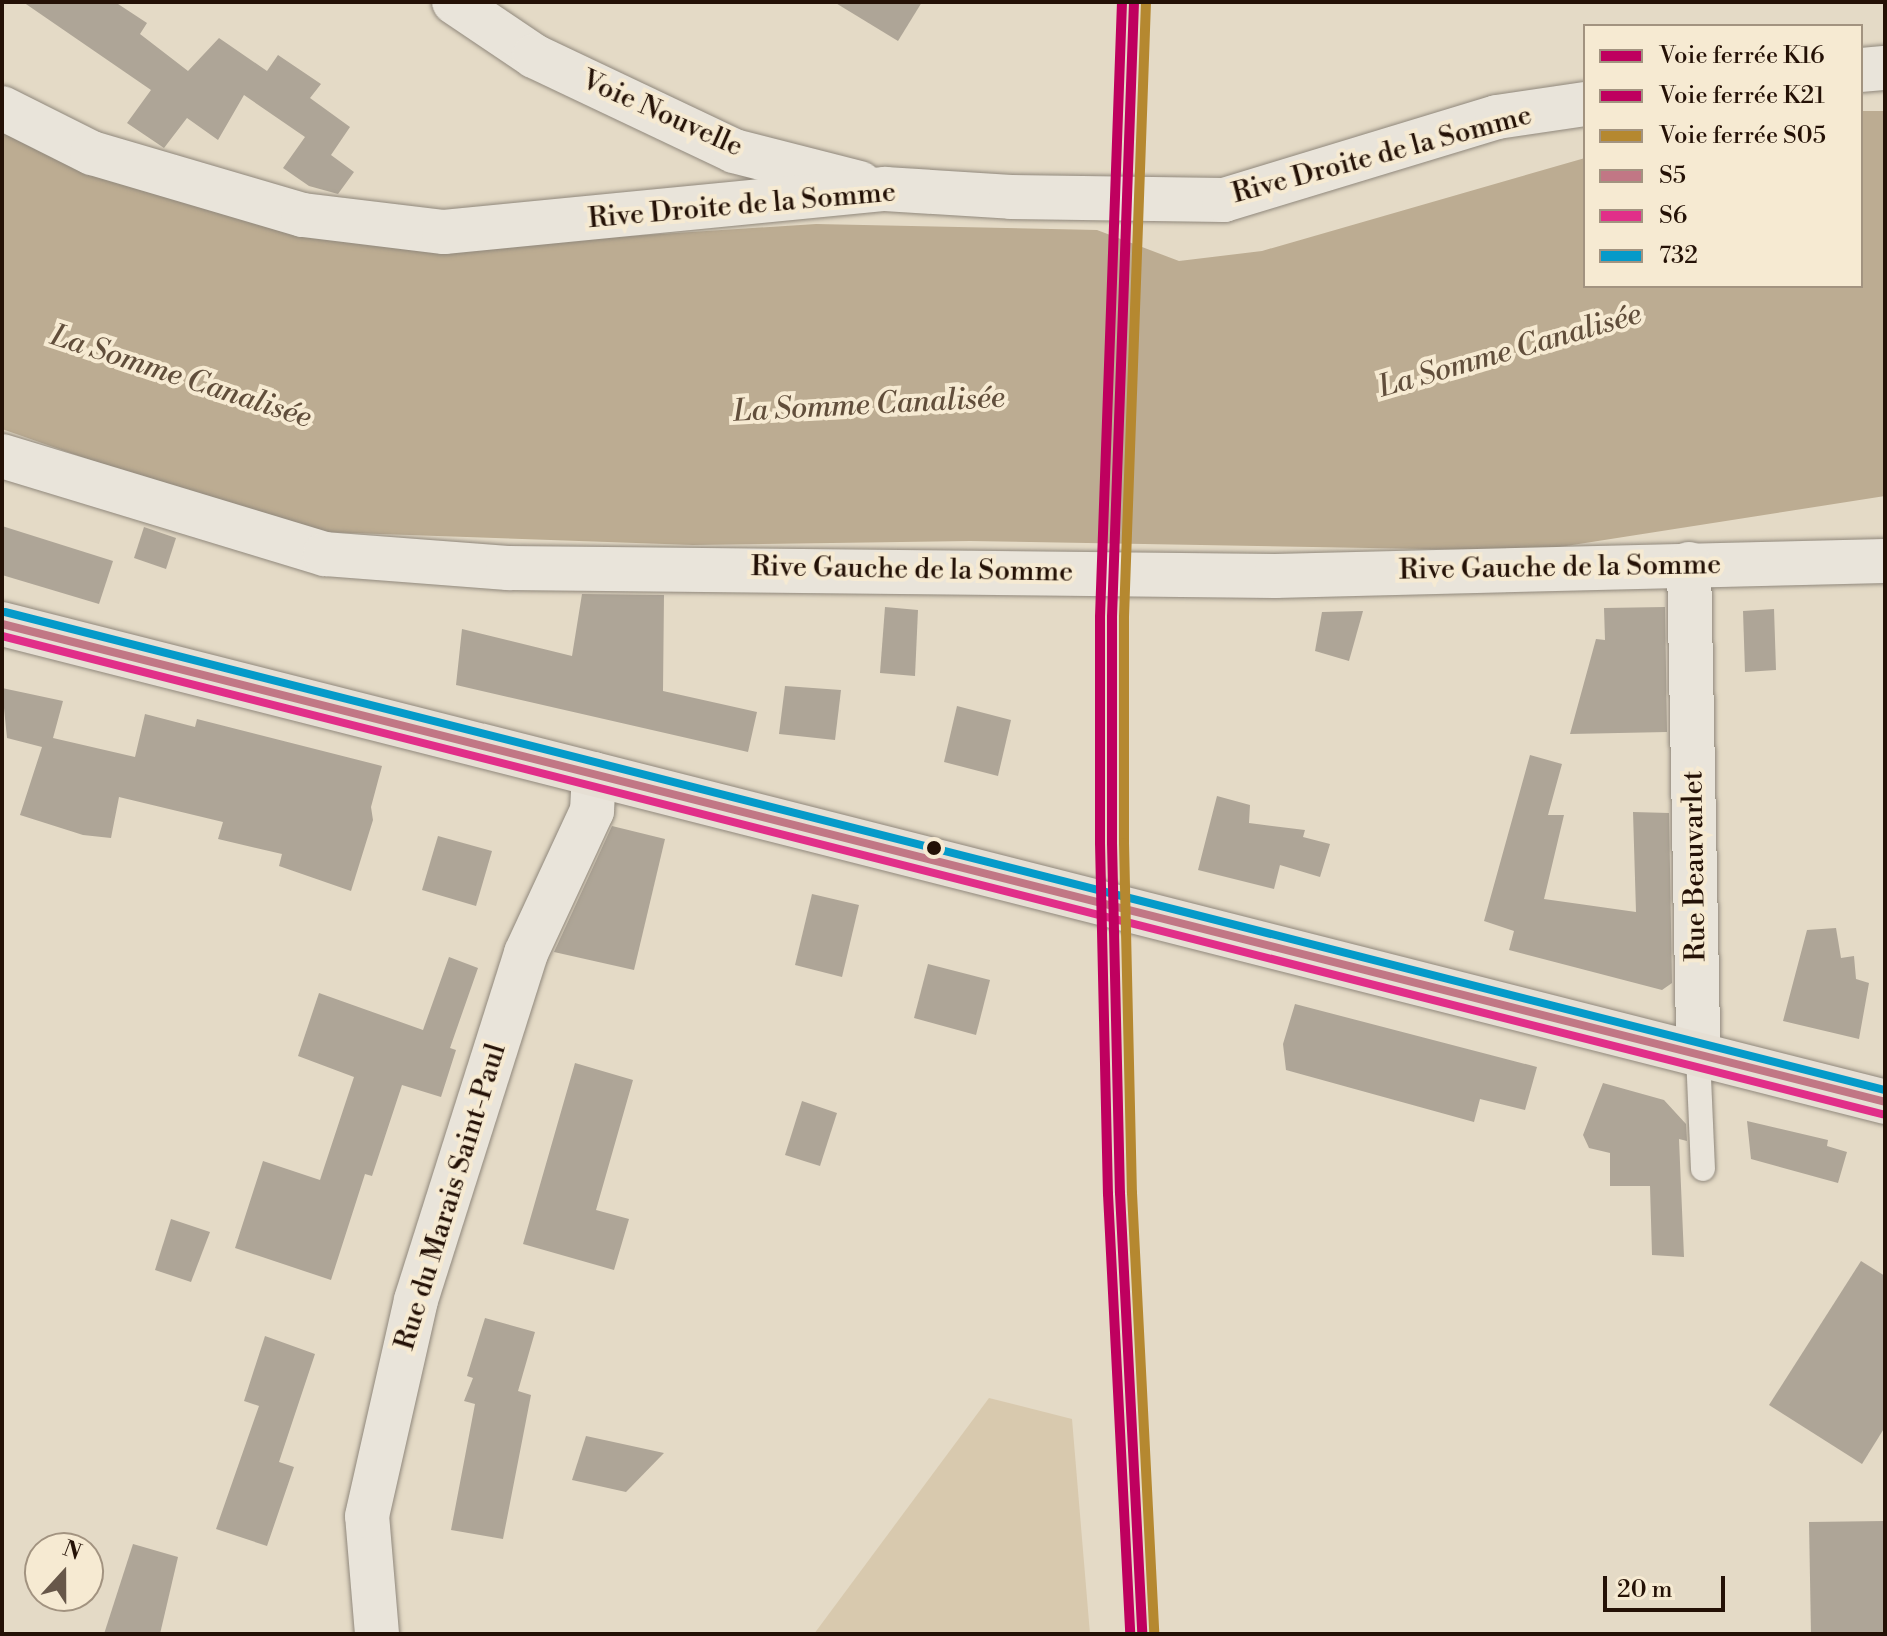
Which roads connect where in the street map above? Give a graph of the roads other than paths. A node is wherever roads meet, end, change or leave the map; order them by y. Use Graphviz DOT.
graph roads {
  1 [pos="454,2"];
  2 [pos="1885,68"];
  3 [pos="1863,70"];
  4 [pos="1583,104"];
  5 [pos="2,108"];
  6 [pos="885,189"];
  7 [pos="2,456"];
  8 [pos="1885,561"];
  9 [pos="1689,564"];
  10 [pos="2,624"];
  11 [pos="594,774"];
  12 [pos="1698,1055"];
  13 [pos="1885,1102"];
  14 [pos="1703,1169"];
  15 [pos="377,1634"];
  1 -- 6 [label="street, Voie Nouvelle"];
  2 -- 3 [label="street"];
  4 -- 6 [label="street, Rive Droite de la Somme"];
  5 -- 6 [label="street, Rive Droite de la Somme"];
  7 -- 9 [label="street, Rive Gauche de la Somme"];
  8 -- 9 [label="street, Rive Gauche de la Somme"];
  9 -- 12 [label="street, Rue Beauvarlet"];
  10 -- 11 [label="main road"];
  11 -- 12 [label="main road"];
  11 -- 15 [label="street, Rue du Marais Saint-Paul"];
  12 -- 13 [label="main road"];
  12 -- 14 [label="lane, Rue Beauvarlet"];
}
